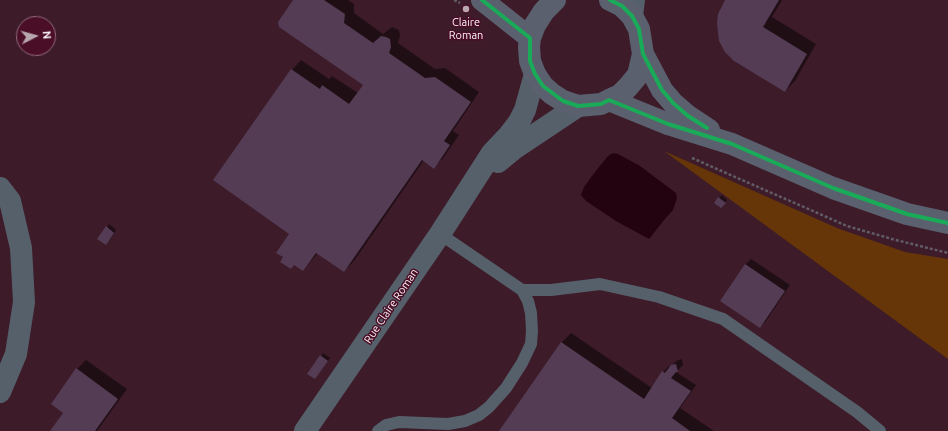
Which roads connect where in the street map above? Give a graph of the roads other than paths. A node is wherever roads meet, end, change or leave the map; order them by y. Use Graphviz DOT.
graph roads {
  1 [pos="482,0"];
  2 [pos="555,0"];
  3 [pos="610,0"];
  4 [pos="633,8"];
  5 [pos="530,38"];
  6 [pos="643,54"];
  7 [pos="535,74"];
  8 [pos="610,100"];
  9 [pos="578,106"];
  10 [pos="732,144"];
  11 [pos="475,180"];
  12 [pos="0,188"];
  13 [pos="948,223"];
  14 [pos="440,234"];
  15 [pos="522,290"];
  16 [pos="0,392"];
  17 [pos="305,431"];
  18 [pos="378,431"];
  19 [pos="880,431"];
  1 -- 5 [label="street"];
  2 -- 5 [label="street"];
  3 -- 4 [label="street"];
  4 -- 6 [label="street"];
  5 -- 7 [label="street"];
  6 -- 8 [label="street"];
  6 -- 10 [label="street"];
  7 -- 9 [label="street"];
  7 -- 11 [label="street, Rue Claire Roman"];
  8 -- 9 [label="street"];
  8 -- 10 [label="street"];
  9 -- 11 [label="street, Rue Claire Roman"];
  10 -- 13 [label="street"];
  11 -- 14 [label="street, Rue Claire Roman"];
  12 -- 16 [label="street"];
  14 -- 15 [label="lane"];
  14 -- 17 [label="street, Rue Claire Roman"];
  15 -- 18 [label="lane"];
  15 -- 19 [label="lane"];
}
